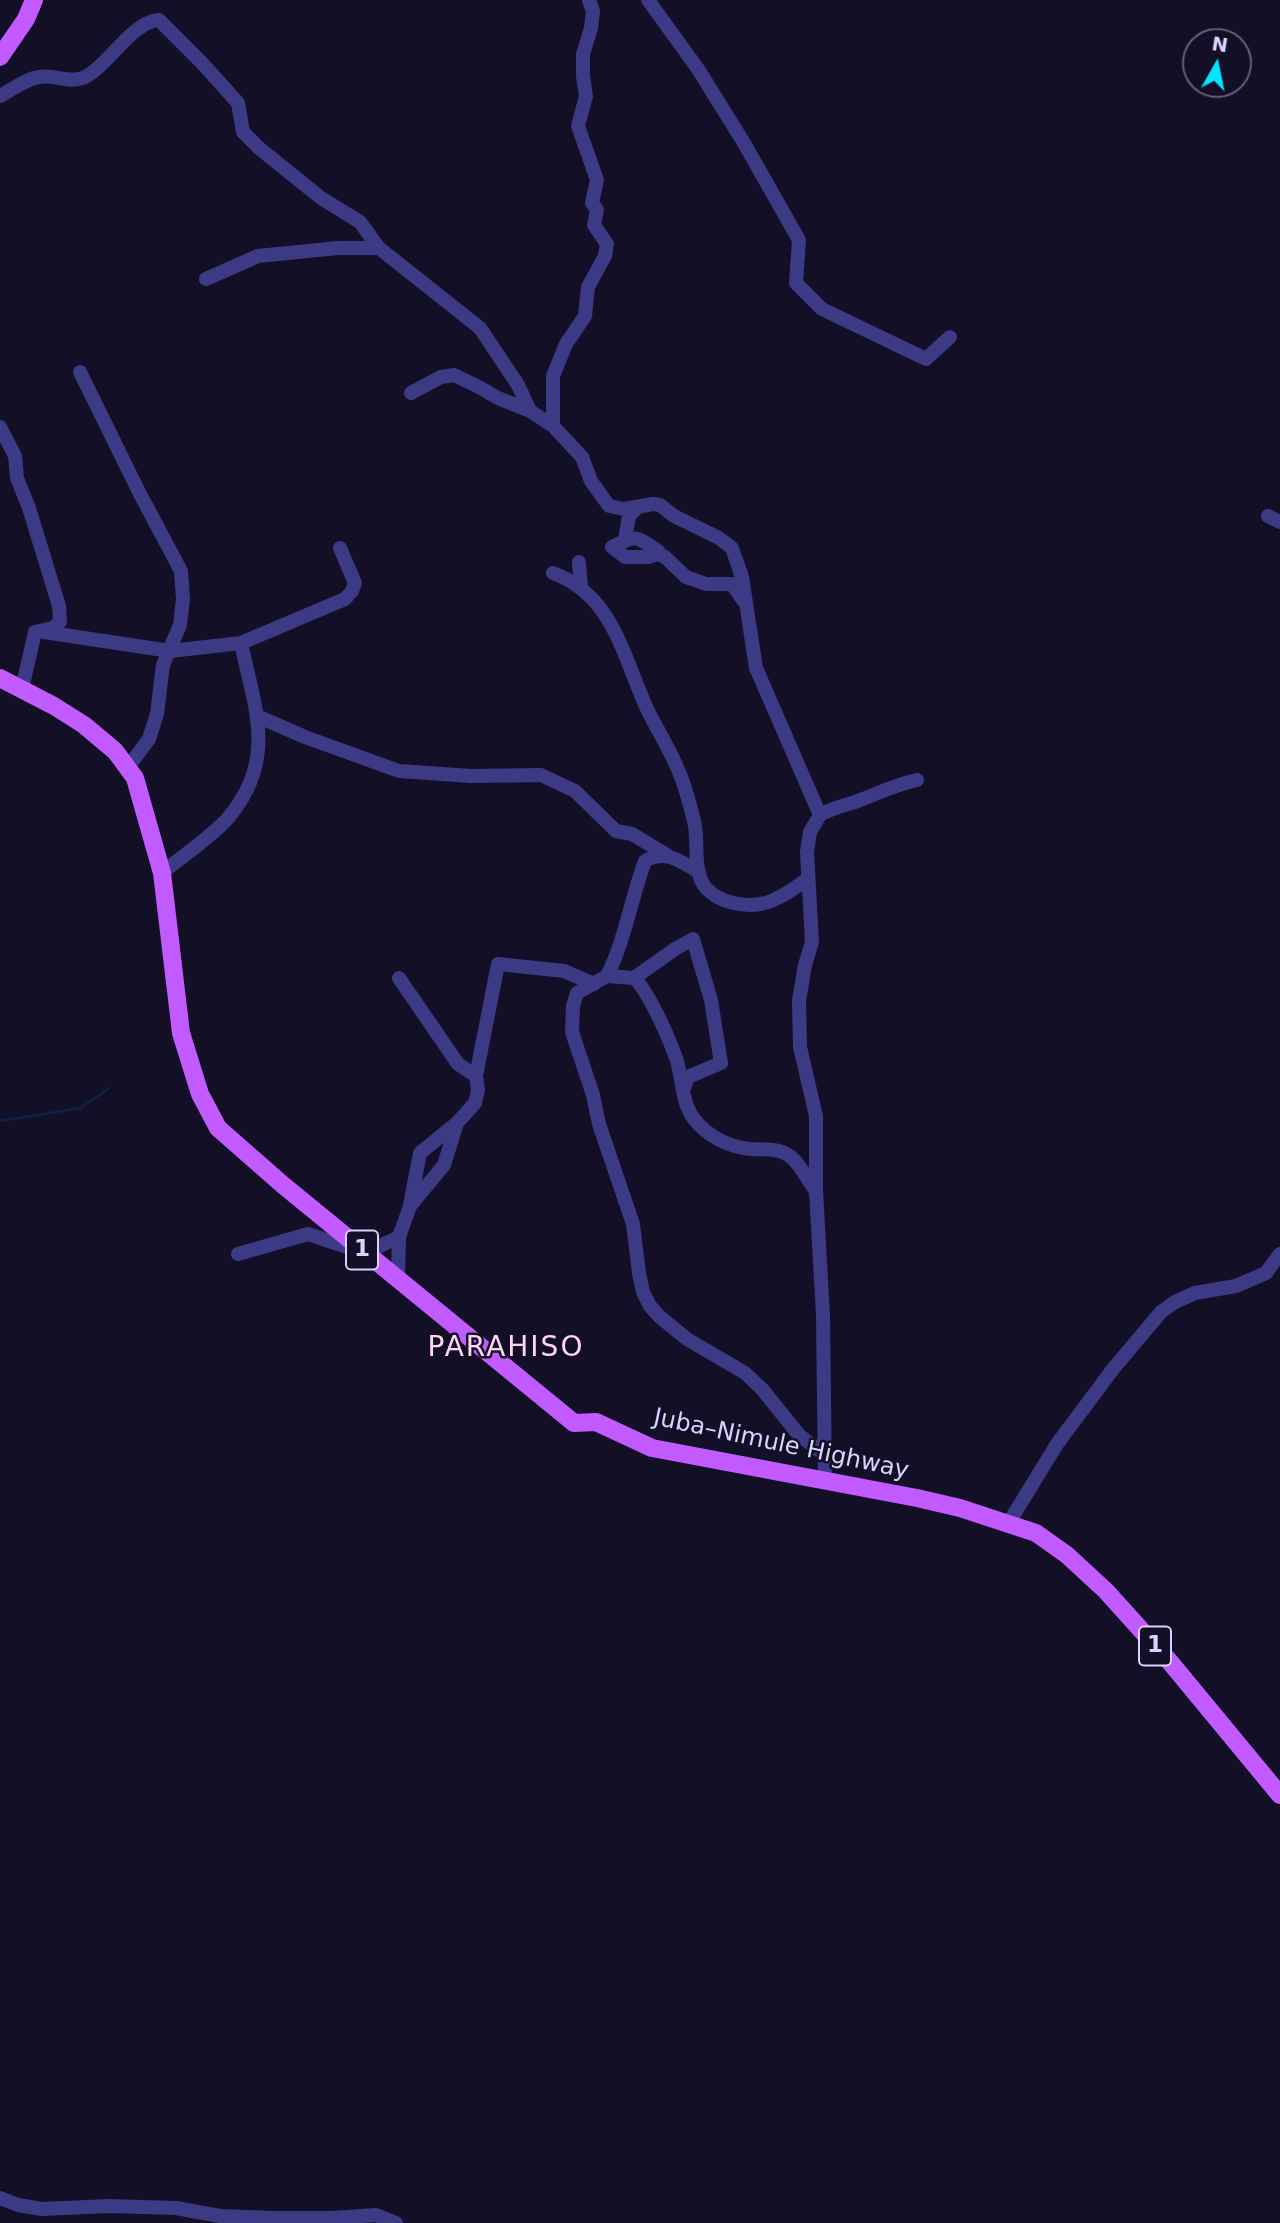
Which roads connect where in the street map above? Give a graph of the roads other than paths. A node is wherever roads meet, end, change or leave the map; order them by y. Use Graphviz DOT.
graph roads {
  1 [pos="34,0"];
  2 [pos="589,0"];
  3 [pos="648,0"];
  4 [pos="0,57"];
  5 [pos="0,96"];
  6 [pos="379,248"];
  7 [pos="206,279"];
  8 [pos="950,337"];
  9 [pos="80,372"];
  10 [pos="411,393"];
  11 [pos="530,411"];
  12 [pos="553,426"];
  13 [pos="0,427"];
  14 [pos="638,508"];
  15 [pos="341,548"];
  16 [pos="579,562"];
  17 [pos="553,573"];
  18 [pos="582,587"];
  19 [pos="746,604"];
  20 [pos="44,632"];
  21 [pos="241,643"];
  22 [pos="170,651"];
  23 [pos="0,678"];
  24 [pos="22,689"];
  25 [pos="257,716"];
  26 [pos="128,767"];
  27 [pos="917,780"];
  28 [pos="820,816"];
  29 [pos="667,855"];
  30 [pos="699,872"];
  31 [pos="162,873"];
  32 [pos="807,880"];
  33 [pos="399,978"];
  34 [pos="635,978"];
  35 [pos="600,980"];
  36 [pos="476,1076"];
  37 [pos="682,1091"];
  38 [pos="457,1123"];
  39 [pos="816,1191"];
  40 [pos="410,1206"];
  41 [pos="398,1237"];
  42 [pos="365,1253"];
  43 [pos="238,1254"];
  44 [pos="1280,1254"];
  45 [pos="398,1280"];
  46 [pos="825,1455"];
  47 [pos="825,1480"];
  48 [pos="1008,1524"];
  49 [pos="1280,1795"];
  50 [pos="0,2197"];
  51 [pos="396,2223"];
  1 -- 4 [label="main road"];
  2 -- 12 [label="street"];
  3 -- 8 [label="street"];
  5 -- 6 [label="street"];
  6 -- 7 [label="street"];
  6 -- 11 [label="street"];
  9 -- 22 [label="street"];
  10 -- 11 [label="street"];
  11 -- 12 [label="street"];
  12 -- 14 [label="street"];
  13 -- 20 [label="street"];
  14 -- 19 [label="street"];
  14 -- 19 [label="street"];
  15 -- 21 [label="street"];
  16 -- 18 [label="street"];
  17 -- 18 [label="street"];
  18 -- 30 [label="street"];
  19 -- 28 [label="street"];
  20 -- 22 [label="street"];
  20 -- 24 [label="street"];
  21 -- 22 [label="street"];
  21 -- 25 [label="street"];
  22 -- 26 [label="street"];
  23 -- 24 [label="main road, Juba–Nimule Highway / 1"];
  24 -- 26 [label="main road, Juba–Nimule Highway / 1"];
  25 -- 29 [label="street"];
  25 -- 31 [label="street"];
  26 -- 31 [label="main road, Juba–Nimule Highway / 1"];
  27 -- 28 [label="street"];
  28 -- 32 [label="street"];
  29 -- 30 [label="street"];
  29 -- 35 [label="street"];
  30 -- 32 [label="street"];
  31 -- 42 [label="main road, Juba–Nimule Highway / 1"];
  32 -- 39 [label="street"];
  33 -- 36 [label="street"];
  34 -- 35 [label="street"];
  34 -- 37 [label="street"];
  34 -- 37 [label="street"];
  35 -- 36 [label="street"];
  35 -- 46 [label="street"];
  36 -- 38 [label="street"];
  37 -- 39 [label="street"];
  38 -- 40 [label="street"];
  38 -- 40 [label="street"];
  39 -- 46 [label="street"];
  40 -- 41 [label="street"];
  41 -- 42 [label="street"];
  41 -- 45 [label="street"];
  42 -- 43 [label="street"];
  42 -- 45 [label="main road, Juba–Nimule Highway / 1"];
  44 -- 48 [label="street"];
  45 -- 47 [label="main road, Juba–Nimule Highway / 1"];
  46 -- 47 [label="street"];
  47 -- 48 [label="main road, Juba–Nimule Highway / 1"];
  48 -- 49 [label="main road, 1"];
  50 -- 51 [label="street"];
}
